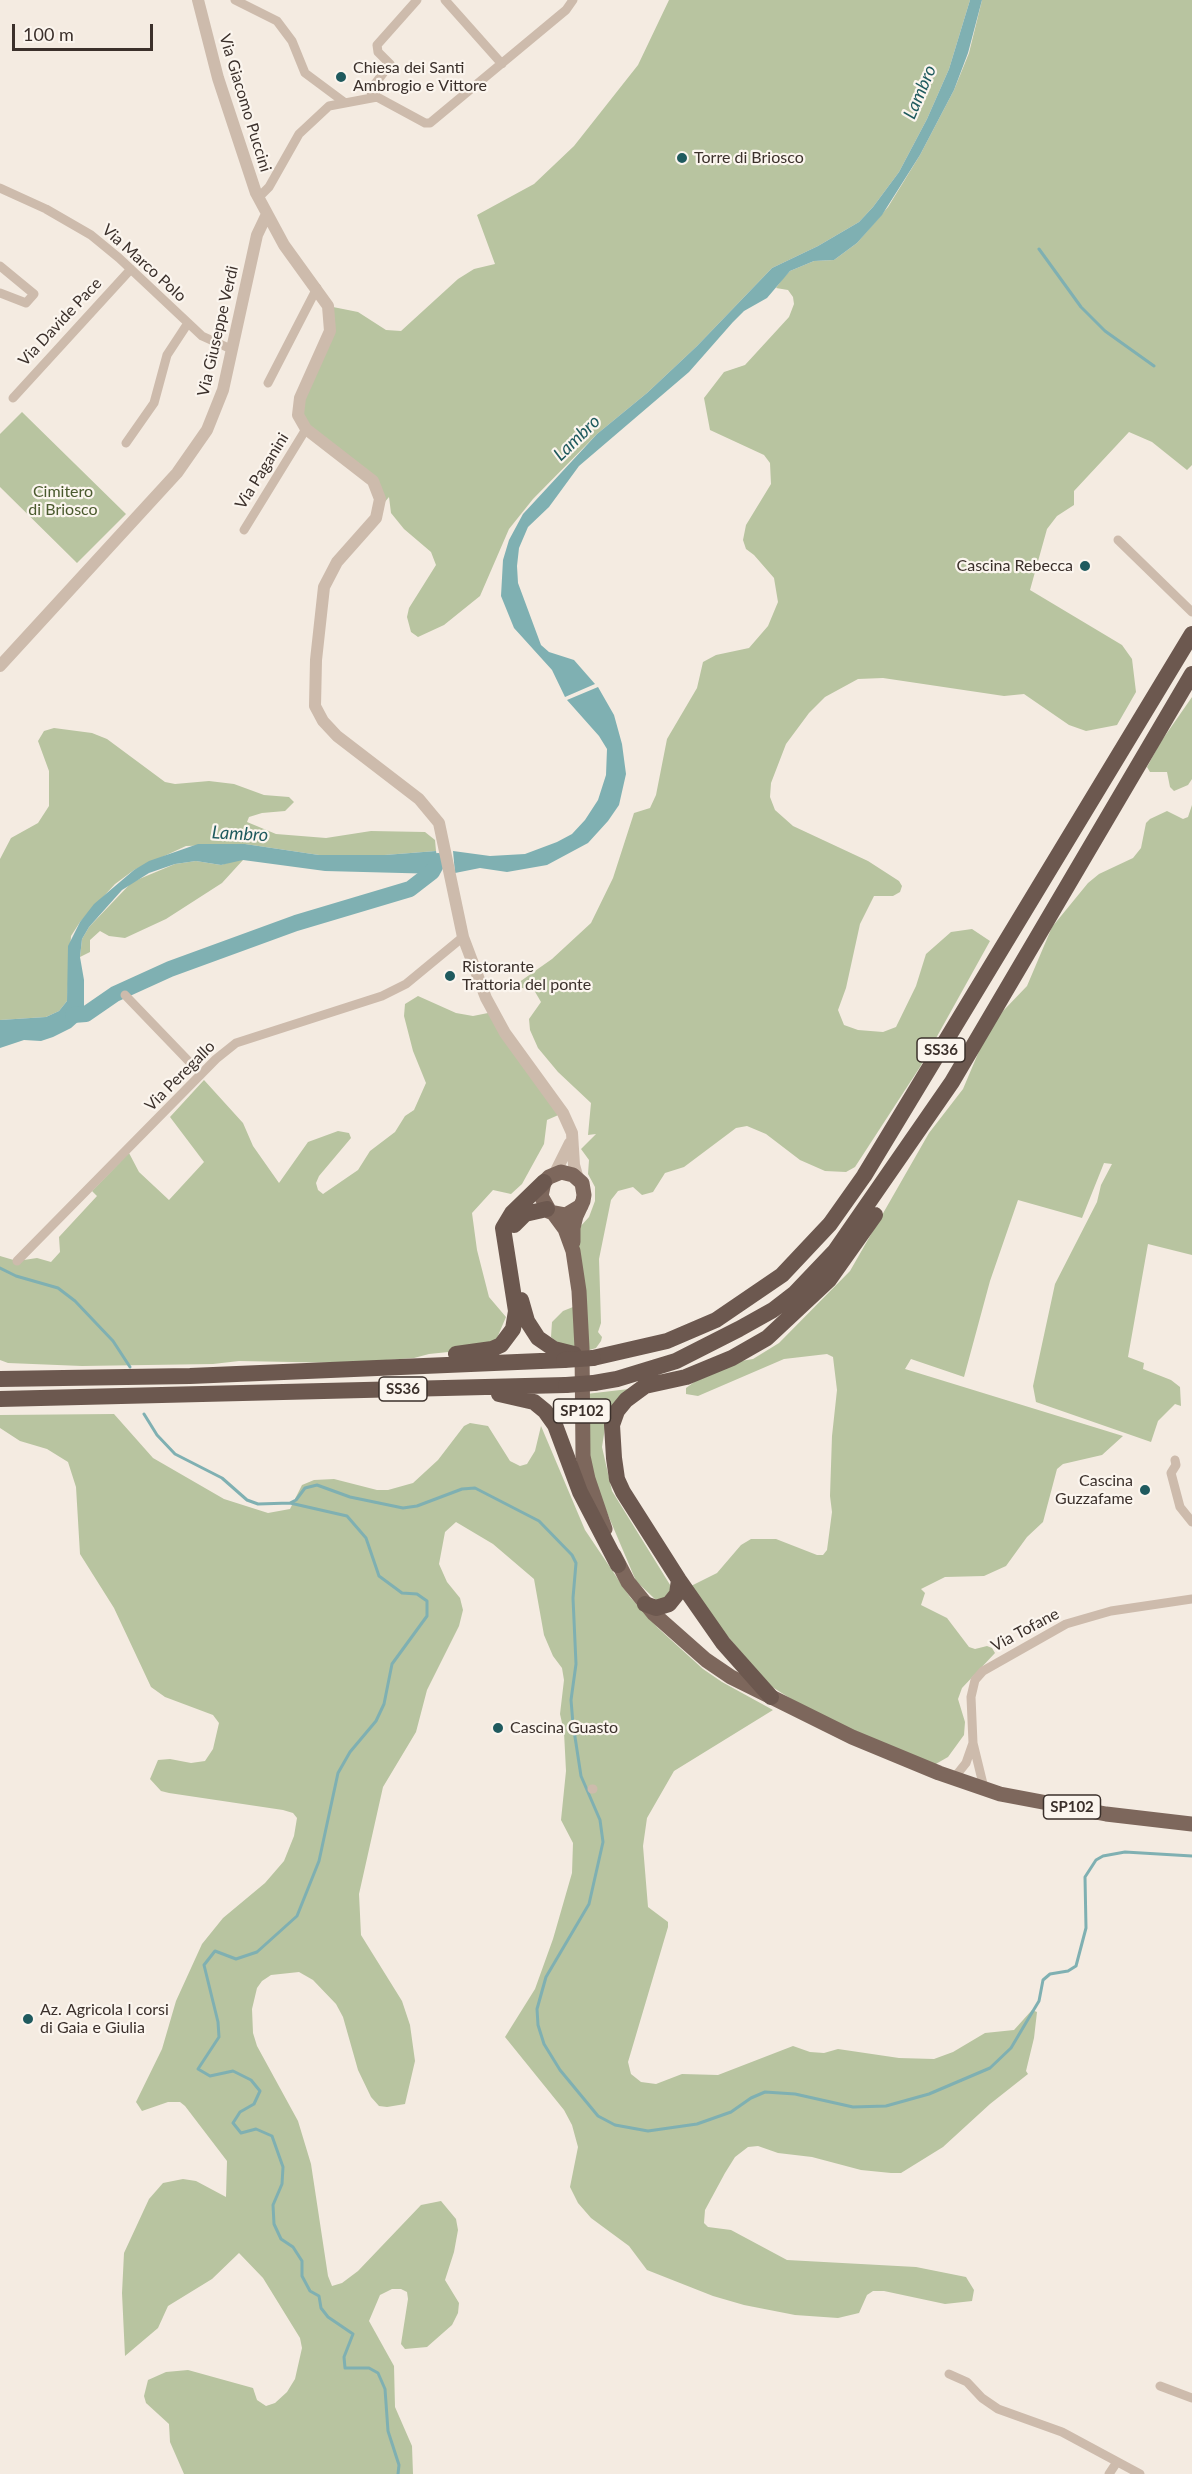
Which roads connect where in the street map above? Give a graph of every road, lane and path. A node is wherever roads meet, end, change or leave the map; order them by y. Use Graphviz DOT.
graph roads {
  1 [pos="198,0"];
  2 [pos="235,0"];
  3 [pos="417,0"];
  4 [pos="445,0"];
  5 [pos="573,0"];
  6 [pos="502,64"];
  7 [pos="367,97"];
  8 [pos="344,102"];
  9 [pos="0,188"];
  10 [pos="257,196"];
  11 [pos="267,214"];
  12 [pos="258,235"];
  13 [pos="0,266"];
  14 [pos="130,269"];
  15 [pos="317,288"];
  16 [pos="0,293"];
  17 [pos="188,323"];
  18 [pos="231,349"];
  19 [pos="268,383"];
  20 [pos="13,398"];
  21 [pos="306,429"];
  22 [pos="126,443"];
  23 [pos="244,530"];
  24 [pos="1118,540"];
  25 [pos="1192,612"];
  26 [pos="1192,634"];
  27 [pos="0,666"];
  28 [pos="1192,674"];
  29 [pos="464,937"];
  30 [pos="125,995"];
  31 [pos="201,1074"];
  32 [pos="952,1082"];
  33 [pos="572,1133"];
  34 [pos="549,1178"];
  35 [pos="578,1179"];
  36 [pos="580,1206"];
  37 [pos="550,1211"];
  38 [pos="573,1251"];
  39 [pos="17,1261"];
  40 [pos="569,1357"];
  41 [pos="313,1371"];
  42 [pos="7,1378"];
  43 [pos="241,1392"];
  44 [pos="8,1399"];
  45 [pos="1175,1460"];
  46 [pos="1192,1522"];
  47 [pos="618,1565"];
  48 [pos="679,1580"];
  49 [pos="1192,1599"];
  50 [pos="645,1604"];
  51 [pos="771,1697"];
  52 [pos="973,1743"];
  53 [pos="954,1778"];
  54 [pos="984,1788"];
  55 [pos="1192,1824"];
  56 [pos="949,2374"];
  57 [pos="1160,2385"];
  58 [pos="1192,2398"];
  59 [pos="1117,2462"];
  60 [pos="1109,2474"];
  61 [pos="1140,2474"];
  1 -- 10 [label="street, Via Giacomo Puccini"];
  2 -- 8 [label="street"];
  3 -- 7 [label="street"];
  4 -- 6 [label="street"];
  5 -- 6 [label="street"];
  6 -- 7 [label="street"];
  7 -- 8 [label="street"];
  8 -- 10 [label="street"];
  9 -- 14 [label="street, Via Marco Polo"];
  10 -- 11 [label="street, Via Giacomo Puccini"];
  10 -- 12 [label="street"];
  11 -- 12 [label="street, Via Giuseppe Verdi"];
  11 -- 15 [label="street, Via Giacomo Puccini"];
  12 -- 18 [label="street, Via Giuseppe Verdi"];
  13 -- 16 [label="street"];
  14 -- 17 [label="street, Via Marco Polo"];
  14 -- 20 [label="street, Via Davide Pace"];
  15 -- 19 [label="street"];
  15 -- 21 [label="street, Via Giacomo Puccini"];
  17 -- 18 [label="street, Via Marco Polo"];
  17 -- 22 [label="street"];
  18 -- 27 [label="street, Via Giuseppe Verdi"];
  21 -- 23 [label="street, Via Paganini"];
  21 -- 29 [label="street"];
  24 -- 25 [label="street"];
  26 -- 40 [label="highway, SS36, bridge"];
  28 -- 32 [label="highway, SS36"];
  29 -- 31 [label="street, Via Peregallo"];
  29 -- 33 [label="street"];
  30 -- 31 [label="street"];
  31 -- 39 [label="street, Via Peregallo"];
  32 -- 43 [label="highway, SS36, bridge"];
  32 -- 48 [label="highway"];
  33 -- 34 [label="street"];
  33 -- 35 [label="street"];
  34 -- 35 [label="main road"];
  34 -- 37 [label="main road"];
  34 -- 41 [label="highway"];
  35 -- 36 [label="main road"];
  36 -- 37 [label="main road"];
  36 -- 38 [label="main road, SP102"];
  37 -- 38 [label="main road, SP102"];
  37 -- 40 [label="highway"];
  38 -- 47 [label="main road, SP102"];
  40 -- 41 [label="highway, SS36"];
  41 -- 42 [label="highway, SS36"];
  43 -- 44 [label="highway, SS36"];
  43 -- 47 [label="highway"];
  45 -- 46 [label="street"];
  47 -- 50 [label="main road, SP102"];
  48 -- 50 [label="highway"];
  48 -- 51 [label="highway"];
  49 -- 52 [label="street, Via Tofane"];
  50 -- 51 [label="main road, SP102"];
  51 -- 53 [label="main road, SP102"];
  52 -- 53 [label="street, Via Tofane"];
  52 -- 54 [label="street, Via Tofane"];
  53 -- 54 [label="main road, SP102"];
  54 -- 55 [label="main road, SP102"];
  56 -- 59 [label="street"];
  57 -- 58 [label="street"];
  59 -- 60 [label="street"];
  59 -- 61 [label="street"];
}
